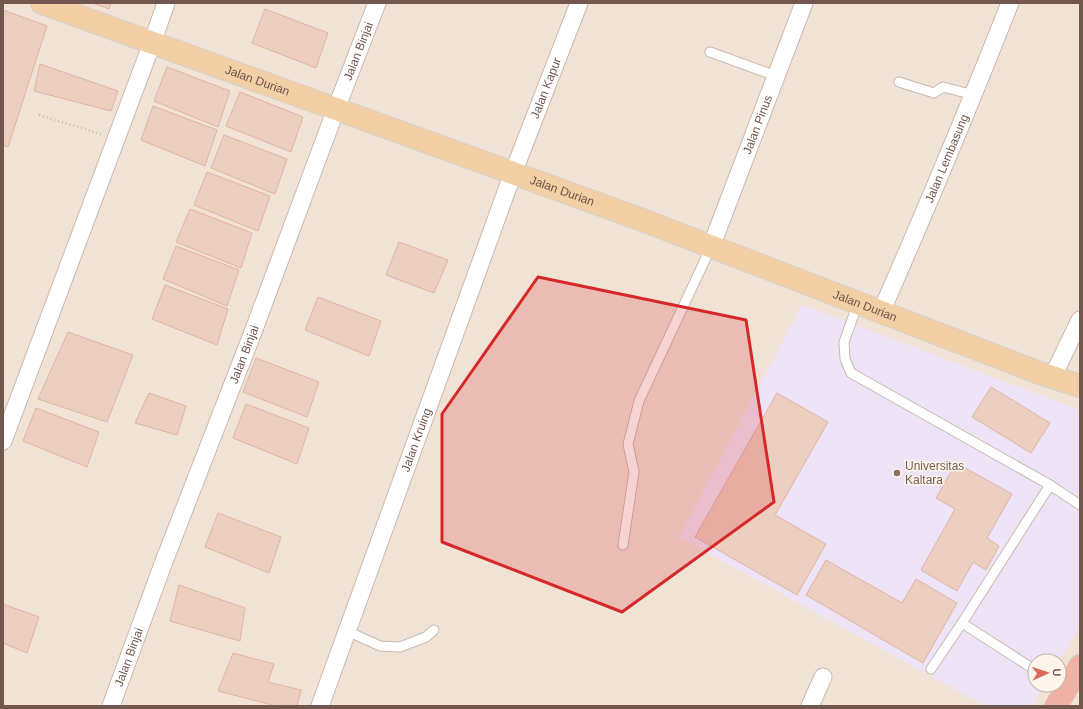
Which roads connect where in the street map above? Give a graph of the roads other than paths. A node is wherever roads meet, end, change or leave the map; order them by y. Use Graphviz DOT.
graph roads {
  1 [pos="42,3"];
  2 [pos="166,3"];
  3 [pos="377,3"];
  4 [pos="579,3"];
  5 [pos="804,3"];
  6 [pos="1010,3"];
  7 [pos="152,43"];
  8 [pos="710,52"];
  9 [pos="776,76"];
  10 [pos="899,82"];
  11 [pos="974,95"];
  12 [pos="336,109"];
  13 [pos="513,173"];
  14 [pos="711,247"];
  15 [pos="858,303"];
  16 [pos="881,312"];
  17 [pos="1080,320"];
  18 [pos="1052,378"];
  19 [pos="1080,386"];
  20 [pos="3,441"];
  21 [pos="1050,485"];
  22 [pos="1080,505"];
  23 [pos="623,545"];
  24 [pos="962,623"];
  25 [pos="434,630"];
  26 [pos="346,631"];
  27 [pos="1027,665"];
  28 [pos="1080,666"];
  29 [pos="931,669"];
  30 [pos="823,677"];
  31 [pos="1060,694"];
  32 [pos="111,706"];
  33 [pos="320,706"];
  34 [pos="810,706"];
  1 -- 7 [label="main road, Jalan Durian"];
  2 -- 7 [label="street"];
  3 -- 12 [label="street, Jalan Binjai"];
  4 -- 13 [label="street, Jalan Kapur"];
  5 -- 9 [label="street, Jalan Pinus"];
  6 -- 11 [label="street, Jalan Lembasung"];
  7 -- 12 [label="main road, Jalan Durian"];
  7 -- 20 [label="street"];
  8 -- 9 [label="lane"];
  9 -- 14 [label="street, Jalan Pinus"];
  10 -- 11 [label="lane"];
  11 -- 16 [label="street, Jalan Lembasung"];
  12 -- 13 [label="main road, Jalan Durian"];
  12 -- 32 [label="street, Jalan Binjai"];
  13 -- 14 [label="main road, Jalan Durian"];
  13 -- 26 [label="street, Jalan Kruing"];
  14 -- 15 [label="main road, Jalan Durian"];
  14 -- 23 [label="lane"];
  15 -- 16 [label="main road, Jalan Durian"];
  15 -- 21 [label="lane"];
  16 -- 18 [label="main road, Jalan Durian"];
  17 -- 18 [label="street"];
  18 -- 19 [label="main road, Jalan Durian"];
  21 -- 22 [label="lane"];
  21 -- 24 [label="lane"];
  24 -- 27 [label="lane"];
  24 -- 29 [label="lane"];
  25 -- 26 [label="lane"];
  26 -- 33 [label="street, Jalan Kruing"];
  28 -- 31 [label="highway"];
  30 -- 34 [label="street"];
}
